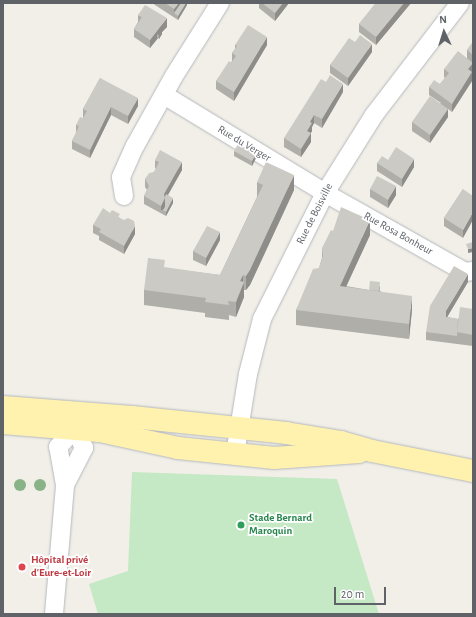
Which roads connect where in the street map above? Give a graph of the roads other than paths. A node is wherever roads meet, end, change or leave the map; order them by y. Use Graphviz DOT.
graph roads {
  1 [pos="220,3"];
  2 [pos="460,3"];
  3 [pos="164,95"];
  4 [pos="325,193"];
  5 [pos="124,196"];
  6 [pos="473,271"];
  7 [pos="3,407"];
  8 [pos="3,423"];
  9 [pos="41,427"];
  10 [pos="240,427"];
  11 [pos="78,430"];
  12 [pos="58,447"];
  13 [pos="372,451"];
  14 [pos="235,454"];
  15 [pos="473,471"];
  16 [pos="65,485"];
  17 [pos="54,614"];
  1 -- 3 [label="street"];
  2 -- 4 [label="street, Rue de Boisville"];
  3 -- 4 [label="street, Rue du Verger"];
  3 -- 5 [label="street"];
  4 -- 6 [label="street, Rue Rosa Bonheur"];
  4 -- 10 [label="street, Rue de Boisville"];
  7 -- 11 [label="main road"];
  8 -- 9 [label="main road"];
  9 -- 11 [label="main road"];
  9 -- 12 [label="street"];
  10 -- 11 [label="main road"];
  10 -- 13 [label="main road"];
  10 -- 14 [label="street, Rue de Boisville"];
  11 -- 12 [label="street"];
  11 -- 14 [label="main road"];
  11 -- 16 [label="street"];
  12 -- 16 [label="street"];
  13 -- 14 [label="main road"];
  13 -- 15 [label="main road"];
  16 -- 17 [label="street"];
}
